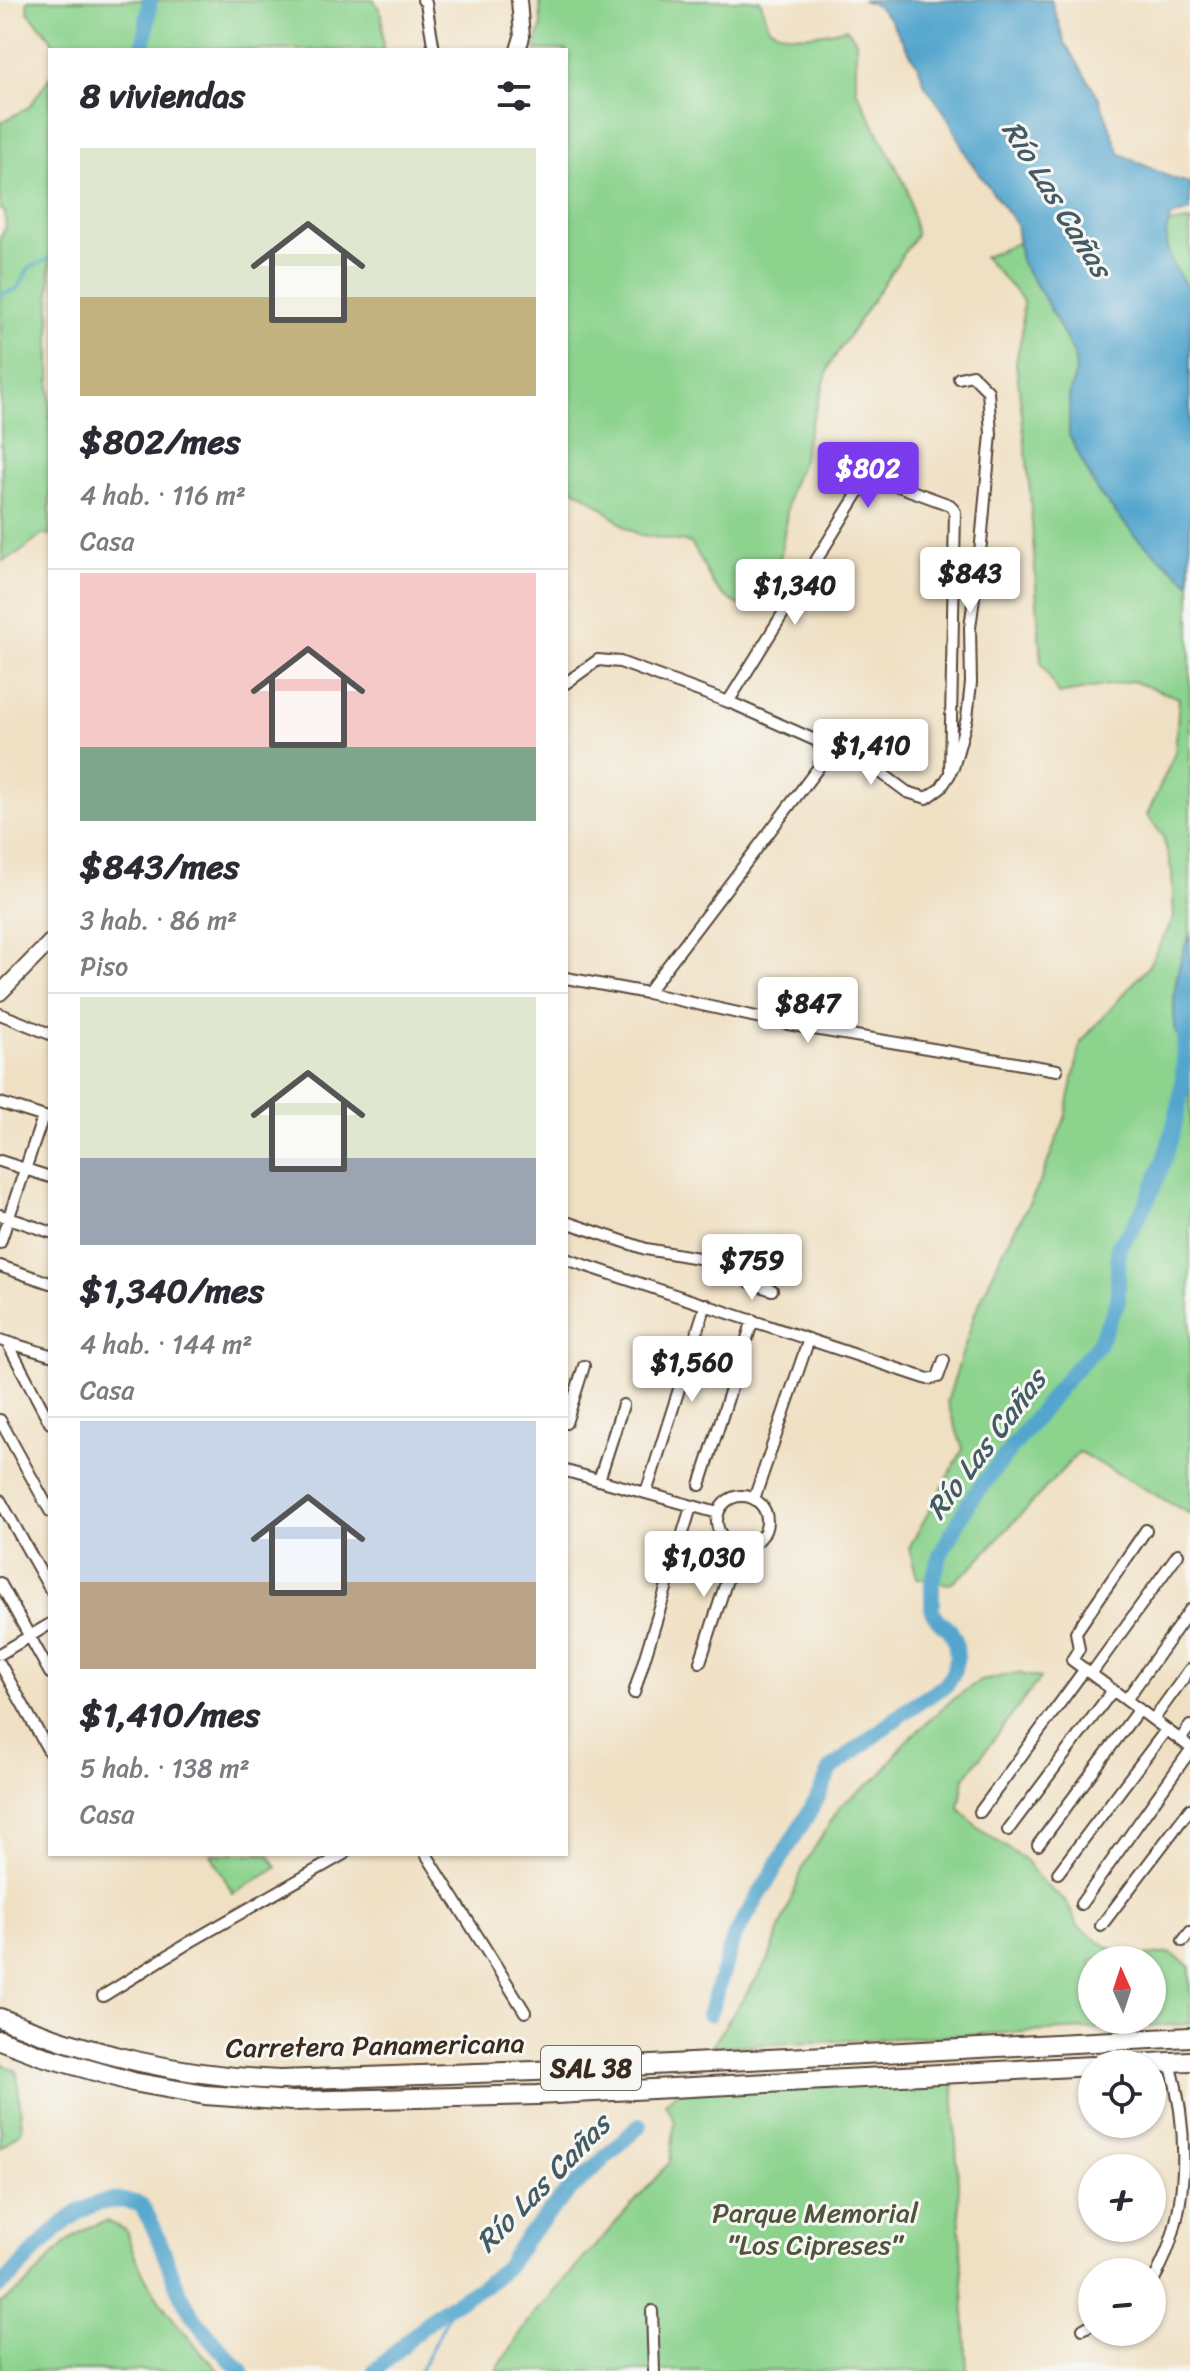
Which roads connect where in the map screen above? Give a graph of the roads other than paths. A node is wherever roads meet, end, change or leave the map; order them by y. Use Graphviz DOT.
graph roads {
  1 [pos="423,0"];
  2 [pos="519,0"];
  3 [pos="434,48"];
  4 [pos="519,48"];
  5 [pos="959,378"];
  6 [pos="568,681"];
  7 [pos="728,702"];
  8 [pos="821,748"];
  9 [pos="950,774"];
  10 [pos="47,947"];
  11 [pos="568,978"];
  12 [pos="0,993"];
  13 [pos="647,993"];
  14 [pos="0,1014"];
  15 [pos="48,1033"];
  16 [pos="1057,1070"];
  17 [pos="0,1103"];
  18 [pos="47,1118"];
  19 [pos="0,1161"];
  20 [pos="26,1169"];
  21 [pos="48,1176"];
  22 [pos="4,1217"];
  23 [pos="568,1223"];
  24 [pos="48,1231"];
  25 [pos="0,1243"];
  26 [pos="568,1260"];
  27 [pos="0,1266"];
  28 [pos="48,1282"];
  29 [pos="772,1290"];
  30 [pos="706,1304"];
  31 [pos="753,1320"];
  32 [pos="809,1339"];
  33 [pos="3,1341"];
  34 [pos="48,1354"];
  35 [pos="944,1360"];
  36 [pos="584,1366"];
  37 [pos="623,1405"];
  38 [pos="568,1417"];
  39 [pos="0,1420"];
  40 [pos="48,1420"];
  41 [pos="568,1472"];
  42 [pos="599,1480"];
  43 [pos="700,1485"];
  44 [pos="646,1493"];
  45 [pos="754,1499"];
  46 [pos="0,1500"];
  47 [pos="48,1507"];
  48 [pos="691,1507"];
  49 [pos="718,1513"];
  50 [pos="1146,1530"];
  51 [pos="738,1546"];
  52 [pos="1178,1554"];
  53 [pos="0,1583"];
  54 [pos="48,1585"];
  55 [pos="1190,1610"];
  56 [pos="48,1625"];
  57 [pos="30,1636"];
  58 [pos="0,1654"];
  59 [pos="700,1662"];
  60 [pos="0,1664"];
  61 [pos="48,1669"];
  62 [pos="1190,1669"];
  63 [pos="1088,1672"];
  64 [pos="1113,1690"];
  65 [pos="634,1693"];
  66 [pos="1126,1700"];
  67 [pos="1139,1709"];
  68 [pos="1153,1720"];
  69 [pos="1190,1726"];
  70 [pos="1166,1730"];
  71 [pos="1180,1740"];
  72 [pos="48,1749"];
  73 [pos="1190,1749"];
  74 [pos="1190,1809"];
  75 [pos="980,1812"];
  76 [pos="1008,1830"];
  77 [pos="1038,1845"];
  78 [pos="339,1856"];
  79 [pos="427,1856"];
  80 [pos="1058,1873"];
  81 [pos="1081,1904"];
  82 [pos="1101,1926"];
  83 [pos="103,1996"];
  84 [pos="525,2012"];
  85 [pos="0,2018"];
  86 [pos="1190,2037"];
  87 [pos="0,2040"];
  88 [pos="1190,2061"];
  89 [pos="1166,2062"];
  90 [pos="1170,2062"];
  91 [pos="1078,2067"];
  92 [pos="588,2069"];
  93 [pos="535,2071"];
  94 [pos="592,2092"];
  95 [pos="535,2095"];
  96 [pos="1166,2259"];
  97 [pos="652,2311"];
  98 [pos="654,2371"];
  1 -- 3 [label="street"];
  2 -- 4 [label="street"];
  5 -- 9 [label="street"];
  6 -- 7 [label="street"];
  7 -- 8 [label="street"];
  7 -- 9 [label="street"];
  8 -- 9 [label="street"];
  8 -- 13 [label="street"];
  10 -- 12 [label="street"];
  11 -- 13 [label="street"];
  13 -- 16 [label="street"];
  14 -- 15 [label="street"];
  17 -- 18 [label="street"];
  18 -- 20 [label="street"];
  19 -- 20 [label="street"];
  20 -- 21 [label="street"];
  20 -- 22 [label="street"];
  22 -- 24 [label="street"];
  22 -- 25 [label="street"];
  23 -- 29 [label="street"];
  26 -- 30 [label="street"];
  27 -- 28 [label="street"];
  30 -- 31 [label="street"];
  30 -- 44 [label="street"];
  31 -- 32 [label="street"];
  31 -- 43 [label="street"];
  32 -- 35 [label="street"];
  32 -- 45 [label="street"];
  33 -- 34 [label="street"];
  33 -- 40 [label="street"];
  36 -- 38 [label="street"];
  37 -- 42 [label="street"];
  39 -- 47 [label="street"];
  41 -- 42 [label="street"];
  42 -- 44 [label="street"];
  44 -- 48 [label="street"];
  45 -- 49 [label="street"];
  45 -- 51 [label="street"];
  46 -- 54 [label="street"];
  48 -- 49 [label="street"];
  48 -- 65 [label="street"];
  49 -- 51 [label="street"];
  50 -- 63 [label="street"];
  51 -- 59 [label="street"];
  52 -- 63 [label="street"];
  53 -- 57 [label="street"];
  55 -- 66 [label="street"];
  56 -- 57 [label="street"];
  57 -- 58 [label="street"];
  57 -- 61 [label="street"];
  60 -- 72 [label="street"];
  62 -- 68 [label="street"];
  63 -- 64 [label="street"];
  63 -- 75 [label="street"];
  64 -- 66 [label="street"];
  64 -- 76 [label="street"];
  66 -- 67 [label="street"];
  67 -- 68 [label="street"];
  67 -- 77 [label="street"];
  68 -- 70 [label="street"];
  69 -- 71 [label="street"];
  70 -- 71 [label="street"];
  70 -- 80 [label="street"];
  71 -- 73 [label="street"];
  73 -- 81 [label="street"];
  74 -- 82 [label="street"];
  78 -- 83 [label="street"];
  79 -- 84 [label="street"];
  85 -- 93 [label="highway, Carretera Panamericana / SAL 38"];
  86 -- 92 [label="highway, Carretera Panamericana / SAL 38"];
  87 -- 95 [label="highway, Carretera Panamericana / SAL 38"];
  88 -- 90 [label="highway"];
  89 -- 90 [label="highway"];
  90 -- 96 [label="street"];
  91 -- 94 [label="highway, Carretera Panamericana / SAL 38"];
  92 -- 93 [label="highway, Carretera Panamericana / SAL 38"];
  92 -- 94 [label="highway"];
  93 -- 95 [label="highway"];
  94 -- 95 [label="highway, Carretera Panamericana / SAL 38"];
  97 -- 98 [label="street"];
}
